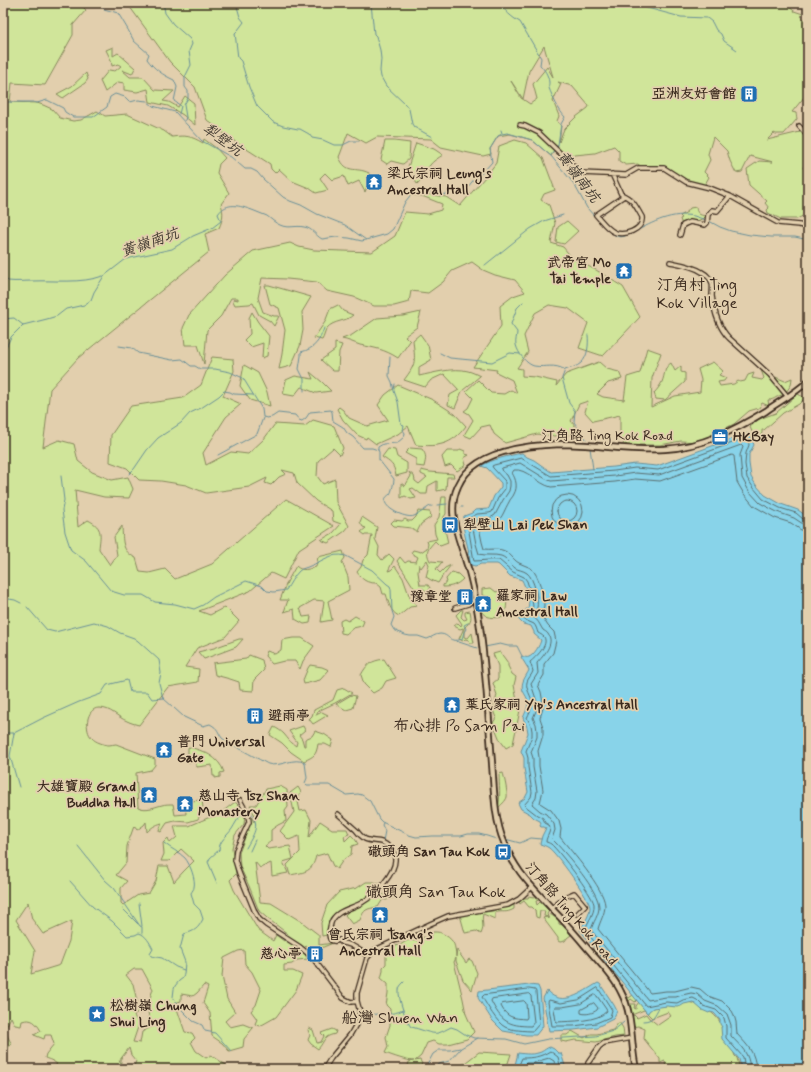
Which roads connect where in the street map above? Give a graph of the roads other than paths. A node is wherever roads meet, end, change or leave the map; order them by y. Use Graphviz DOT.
graph roads {
  1 [pos="520,125"];
  2 [pos="799,126"];
  3 [pos="808,137"];
  4 [pos="612,174"];
  5 [pos="624,196"];
  6 [pos="730,196"];
  7 [pos="808,227"];
  8 [pos="680,235"];
  9 [pos="670,262"];
  10 [pos="808,381"];
  11 [pos="788,397"];
  12 [pos="475,599"];
  13 [pos="482,601"];
  14 [pos="455,608"];
  15 [pos="240,800"];
  16 [pos="338,814"];
  17 [pos="532,887"];
  18 [pos="552,908"];
  19 [pos="577,914"];
  20 [pos="369,956"];
  21 [pos="357,1001"];
  22 [pos="632,1038"];
  23 [pos="324,1069"];
  24 [pos="587,1069"];
  25 [pos="636,1069"];
  1 -- 4 [label="street"];
  2 -- 3 [label="street"];
  4 -- 5 [label="street"];
  4 -- 6 [label="street"];
  5 -- 5 [label="street"];
  6 -- 7 [label="street"];
  6 -- 8 [label="street"];
  9 -- 11 [label="street"];
  10 -- 11 [label="main road, 汀角路 Ting Kok Road"];
  11 -- 12 [label="main road, 汀角路 Ting Kok Road"];
  12 -- 13 [label="street"];
  12 -- 14 [label="street"];
  12 -- 17 [label="main road, 汀角路 Ting Kok Road"];
  15 -- 21 [label="street"];
  16 -- 20 [label="street"];
  17 -- 18 [label="main road, 汀角路 Ting Kok Road"];
  17 -- 20 [label="street"];
  18 -- 19 [label="street"];
  18 -- 22 [label="main road, 汀角路 Ting Kok Road"];
  20 -- 21 [label="street"];
  21 -- 23 [label="street"];
  22 -- 24 [label="street"];
  22 -- 25 [label="main road, 汀角路 Ting Kok Road"];
}
